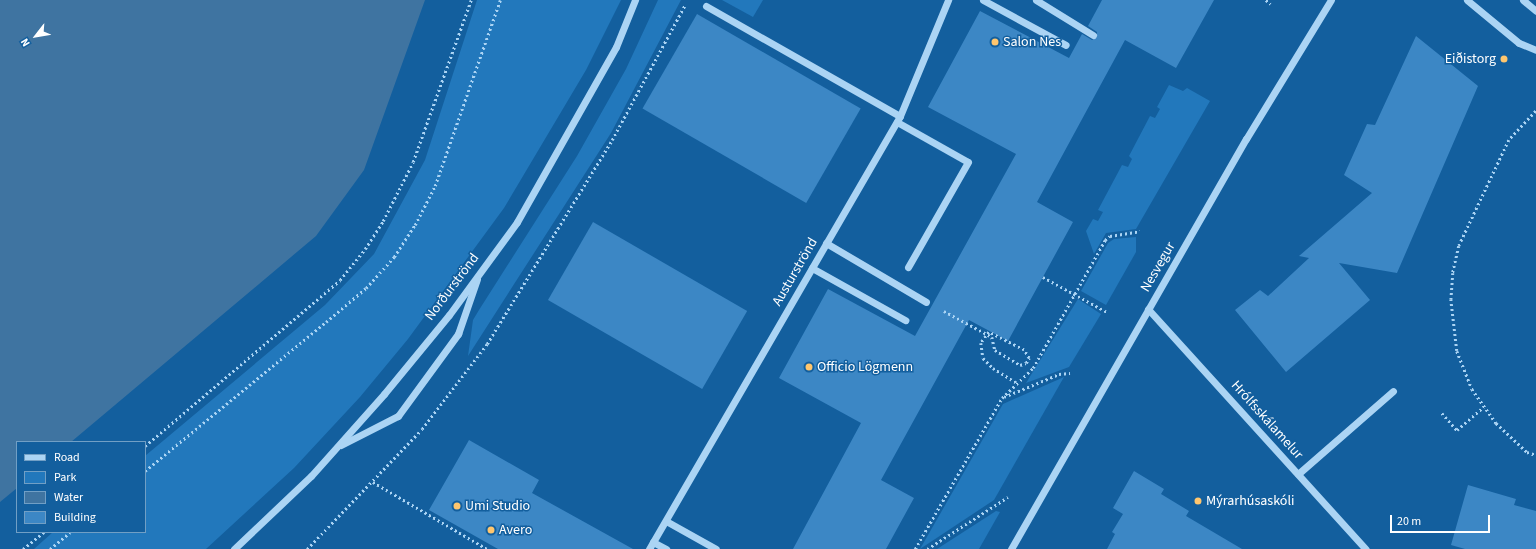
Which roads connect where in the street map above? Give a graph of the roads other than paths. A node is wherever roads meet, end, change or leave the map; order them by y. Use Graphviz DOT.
graph roads {
  1 [pos="635,0"];
  2 [pos="948,0"];
  3 [pos="983,0"];
  4 [pos="1036,0"];
  5 [pos="1330,0"];
  6 [pos="1468,0"];
  7 [pos="1523,0"];
  8 [pos="706,6"];
  9 [pos="1536,11"];
  10 [pos="1093,35"];
  11 [pos="1066,46"];
  12 [pos="1536,50"];
  13 [pos="899,119"];
  14 [pos="826,243"];
  15 [pos="908,267"];
  16 [pos="812,268"];
  17 [pos="480,273"];
  18 [pos="926,302"];
  19 [pos="1148,309"];
  20 [pos="906,320"];
  21 [pos="1393,391"];
  22 [pos="337,447"];
  23 [pos="1298,474"];
  24 [pos="666,520"];
  25 [pos="653,542"];
  26 [pos="234,549"];
  27 [pos="649,549"];
  28 [pos="666,549"];
  29 [pos="716,549"];
  30 [pos="1011,549"];
  31 [pos="1366,549"];
  1 -- 17 [label="street, Norðurströnd"];
  2 -- 13 [label="street, Austurströnd"];
  3 -- 11 [label="street"];
  4 -- 10 [label="street"];
  5 -- 19 [label="street, Nesvegur"];
  6 -- 12 [label="street"];
  7 -- 9 [label="street"];
  8 -- 13 [label="street"];
  13 -- 14 [label="street, Austurströnd"];
  13 -- 15 [label="street"];
  14 -- 16 [label="street, Austurströnd"];
  14 -- 18 [label="street"];
  16 -- 20 [label="street"];
  16 -- 24 [label="street, Austurströnd"];
  17 -- 22 [label="street, Norðurströnd"];
  17 -- 22 [label="street"];
  19 -- 23 [label="street, Hrólfsskálamelur"];
  19 -- 30 [label="street, Nesvegur"];
  21 -- 23 [label="street"];
  22 -- 26 [label="street, Norðurströnd"];
  23 -- 31 [label="street, Hrólfsskálamelur"];
  24 -- 25 [label="street, Austurströnd"];
  24 -- 29 [label="street"];
  25 -- 27 [label="street, Austurströnd"];
  25 -- 28 [label="street"];
}
